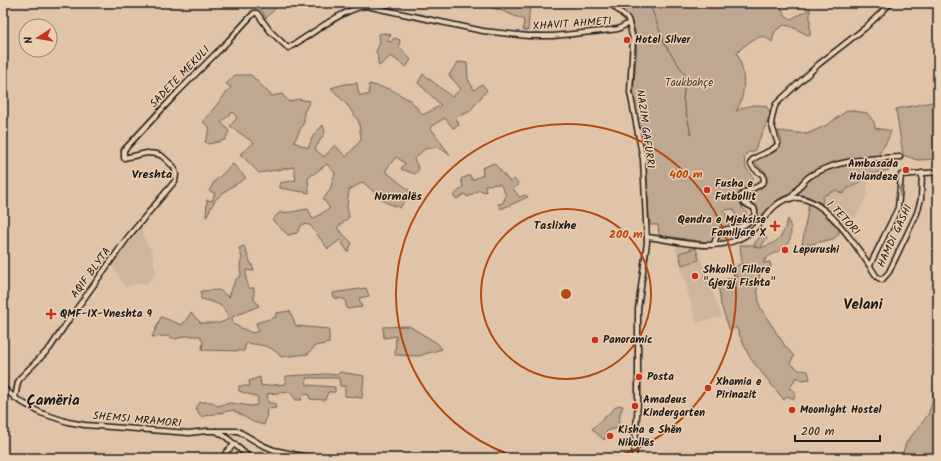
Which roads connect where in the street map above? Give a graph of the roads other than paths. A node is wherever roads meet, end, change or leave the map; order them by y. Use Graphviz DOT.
graph roads {
  1 [pos="610,3"];
  2 [pos="890,3"];
  3 [pos="256,12"];
  4 [pos="629,21"];
  5 [pos="900,157"];
  6 [pos="938,172"];
  7 [pos="922,173"];
  8 [pos="175,181"];
  9 [pos="790,200"];
  10 [pos="647,237"];
  11 [pos="714,244"];
  12 [pos="870,265"];
  13 [pos="882,280"];
  14 [pos="3,388"];
  15 [pos="15,398"];
  16 [pos="215,431"];
  17 [pos="234,444"];
  18 [pos="225,458"];
  19 [pos="250,458"];
  20 [pos="323,458"];
  21 [pos="634,458"];
  1 -- 4 [label="street"];
  2 -- 11 [label="street"];
  3 -- 4 [label="street, XHAVIT AHMETI"];
  3 -- 8 [label="street, SADETE MEKULI"];
  4 -- 10 [label="street, NAZIM GAFURRI"];
  5 -- 9 [label="street"];
  6 -- 7 [label="street"];
  12 -- 7 [label="street, one-way"];
  7 -- 13 [label="street, HAMDI GASHI"];
  8 -- 15 [label="street, AQIF BLYTA"];
  9 -- 11 [label="street"];
  9 -- 12 [label="street, 1 TETORI"];
  10 -- 11 [label="street"];
  10 -- 21 [label="street, NAZIM GAFURRI"];
  12 -- 13 [label="street, 1 TETORI"];
  14 -- 15 [label="street, SHEMSI MRAMORI"];
  15 -- 16 [label="street, SHEMSI MRAMORI"];
  16 -- 17 [label="street"];
  16 -- 20 [label="street, SHEMSI MRAMORI"];
  17 -- 18 [label="street"];
  17 -- 19 [label="street"];
}
